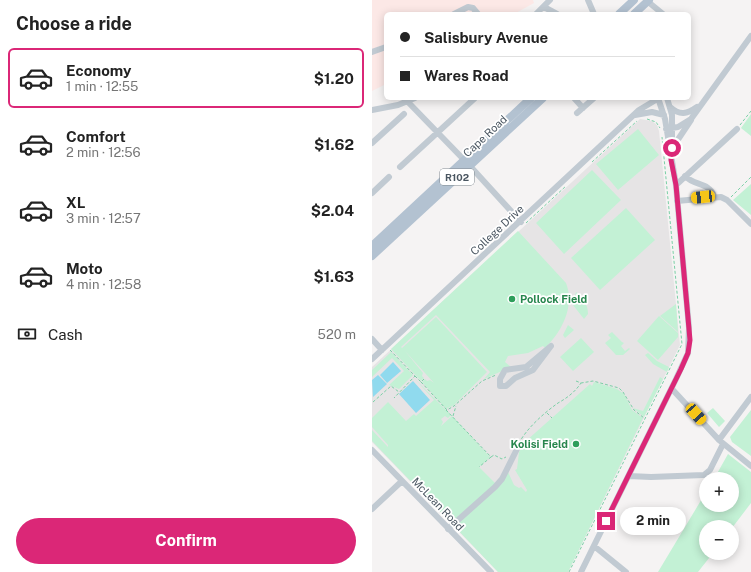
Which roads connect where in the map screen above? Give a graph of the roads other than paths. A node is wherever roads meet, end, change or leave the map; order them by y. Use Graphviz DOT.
graph roads {
  1 [pos="588,0"];
  2 [pos="634,0"];
  3 [pos="648,1"];
  4 [pos="547,2"];
  5 [pos="458,12"];
  6 [pos="476,12"];
  7 [pos="538,12"];
  8 [pos="555,12"];
  9 [pos="593,12"];
  10 [pos="621,12"];
  11 [pos="636,12"];
  12 [pos="661,12"];
  13 [pos="751,36"];
  14 [pos="384,48"];
  15 [pos="372,52"];
  16 [pos="412,100"];
  17 [pos="473,100"];
  18 [pos="529,100"];
  19 [pos="541,100"];
  20 [pos="576,100"];
  21 [pos="592,100"];
  22 [pos="655,100"];
  23 [pos="659,100"];
  24 [pos="668,100"];
  25 [pos="408,102"];
  26 [pos="670,107"];
  27 [pos="583,108"];
  28 [pos="699,108"];
  29 [pos="372,110"];
  30 [pos="404,114"];
  31 [pos="577,114"];
  32 [pos="688,114"];
  33 [pos="636,115"];
  34 [pos="664,115"];
  35 [pos="666,127"];
  36 [pos="737,129"];
  37 [pos="437,132"];
  38 [pos="372,143"];
  39 [pos="672,148"];
  40 [pos="671,160"];
  41 [pos="467,163"];
  42 [pos="400,167"];
  43 [pos="685,176"];
  44 [pos="389,177"];
  45 [pos="676,185"];
  46 [pos="372,193"];
  47 [pos="714,196"];
  48 [pos="677,201"];
  49 [pos="521,222"];
  50 [pos="751,224"];
  51 [pos="372,246"];
  52 [pos="372,256"];
  53 [pos="372,339"];
  54 [pos="382,350"];
  55 [pos="372,359"];
  56 [pos="503,373"];
  57 [pos="672,389"];
  58 [pos="751,397"];
  59 [pos="721,442"];
  60 [pos="517,448"];
  61 [pos="372,450"];
  62 [pos="751,466"];
  63 [pos="628,476"];
  64 [pos="402,481"];
  65 [pos="372,509"];
  66 [pos="448,529"];
  67 [pos="594,546"];
  68 [pos="491,572"];
  69 [pos="581,572"];
  70 [pos="626,572"];
  1 -- 9 [label="street"];
  2 -- 10 [label="main road"];
  3 -- 11 [label="main road"];
  3 -- 12 [label="street"];
  4 -- 7 [label="street"];
  4 -- 8 [label="street"];
  5 -- 6 [label="street"];
  13 -- 28 [label="street"];
  14 -- 15 [label="street"];
  16 -- 25 [label="street"];
  17 -- 37 [label="street"];
  18 -- 41 [label="main road, Cape Road / R102"];
  19 -- 41 [label="main road, Cape Road / R102"];
  20 -- 27 [label="street"];
  21 -- 27 [label="street"];
  22 -- 33 [label="street, College Drive"];
  23 -- 34 [label="street"];
  24 -- 26 [label="street"];
  25 -- 29 [label="street"];
  25 -- 37 [label="street"];
  26 -- 32 [label="street"];
  26 -- 35 [label="street"];
  27 -- 31 [label="street"];
  28 -- 32 [label="street"];
  28 -- 35 [label="street"];
  28 -- 39 [label="street"];
  30 -- 38 [label="street"];
  32 -- 35 [label="street"];
  33 -- 34 [label="street"];
  33 -- 49 [label="street, College Drive"];
  34 -- 35 [label="street"];
  35 -- 39 [label="street"];
  35 -- 40 [label="street"];
  36 -- 43 [label="street"];
  37 -- 41 [label="street"];
  37 -- 42 [label="street"];
  39 -- 40 [label="street"];
  40 -- 45 [label="street"];
  41 -- 49 [label="street"];
  41 -- 51 [label="main road, Cape Road / R102"];
  41 -- 52 [label="main road, Cape Road / R102"];
  43 -- 45 [label="street"];
  43 -- 47 [label="street"];
  44 -- 46 [label="street"];
  45 -- 48 [label="street"];
  47 -- 48 [label="street"];
  47 -- 50 [label="street"];
  48 -- 57 [label="street"];
  49 -- 54 [label="street, College Drive"];
  53 -- 54 [label="street"];
  54 -- 55 [label="street, College Drive"];
  56 -- 56 [label="street"];
  57 -- 59 [label="street"];
  57 -- 63 [label="street"];
  58 -- 59 [label="street"];
  59 -- 62 [label="street"];
  59 -- 63 [label="street"];
  60 -- 66 [label="street"];
  61 -- 64 [label="street, McLean Road"];
  63 -- 67 [label="street"];
  64 -- 65 [label="street"];
  64 -- 66 [label="street, McLean Road"];
  66 -- 68 [label="street, McLean Road"];
  67 -- 69 [label="street"];
  67 -- 70 [label="street"];
}
